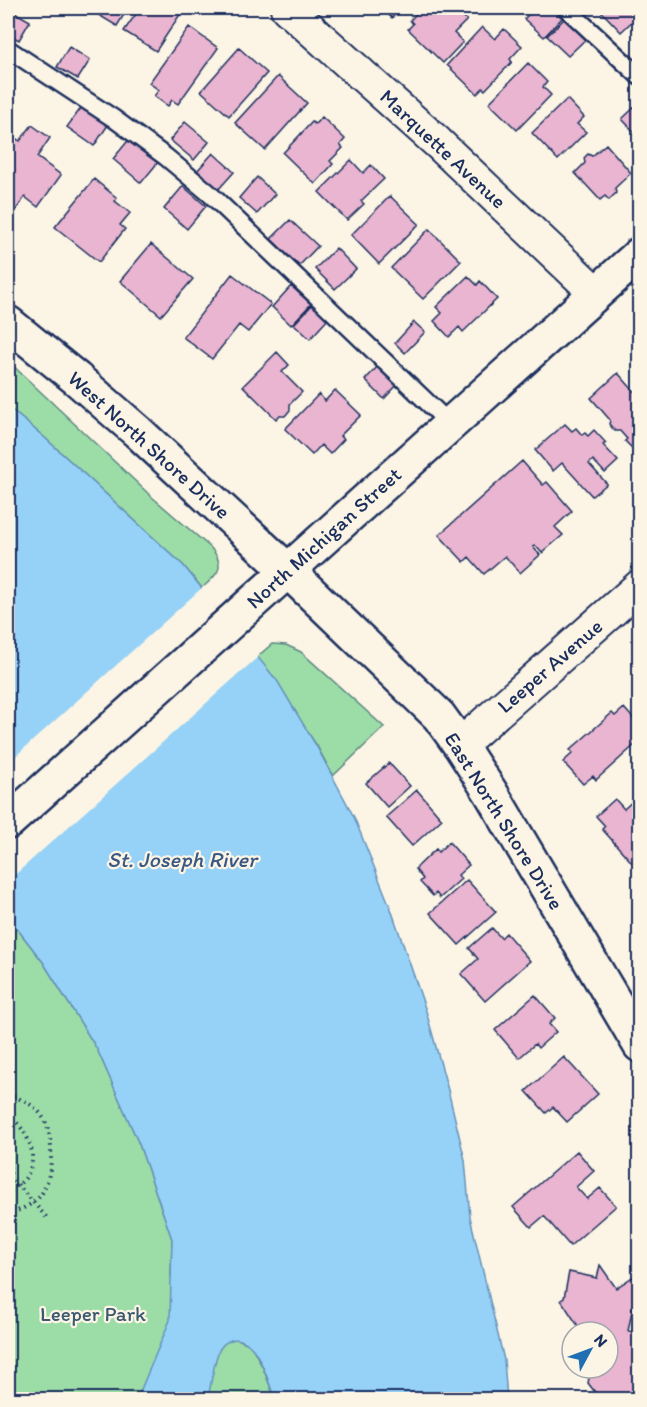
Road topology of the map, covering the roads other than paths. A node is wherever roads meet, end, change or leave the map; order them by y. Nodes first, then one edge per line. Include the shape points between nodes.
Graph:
1 (287, 8) edge
2 (566, 8) edge
3 (8, 49) edge
4 (639, 77) edge
5 (639, 254) edge
6 (596, 293) junction
7 (8, 323) edge
8 (451, 425) junction
9 (287, 570) junction
10 (639, 586) edge
11 (460, 745) junction
12 (8, 822) edge
13 (639, 1045) edge

1 - 6 street, Marquette Avenue via 437,142
2 - 4 lane
3 - 8 lane via 166,156
5 - 6 street, North Michigan Street
6 - 8 street, North Michigan Street
7 - 9 street, West North Shore Drive via 138,432
8 - 9 street, North Michigan Street
9 - 11 street, East North Shore Drive via 439,716
9 - 12 street, North Michigan Street
10 - 11 street, Leeper Avenue
11 - 13 street, East North Shore Drive

